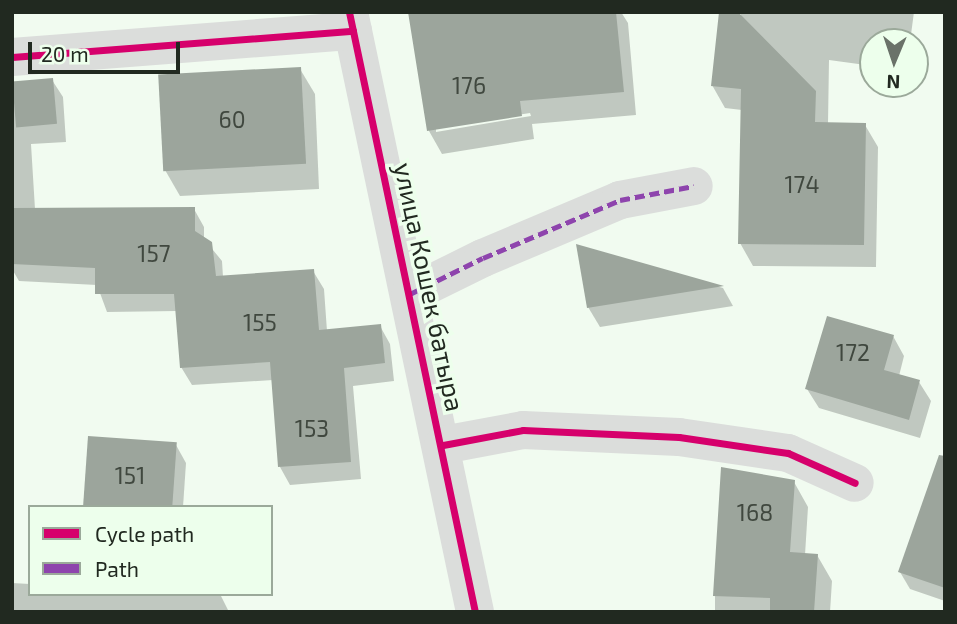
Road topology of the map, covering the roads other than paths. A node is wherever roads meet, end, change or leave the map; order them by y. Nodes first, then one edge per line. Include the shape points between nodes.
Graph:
1 (351, 22) edge
2 (12, 57) edge
3 (694, 186) dead end
4 (410, 294) junction
5 (443, 445) junction
6 (855, 483) dead end
7 (475, 612) edge

1 - 2 street
1 - 4 street, улица Кошек батыра
3 - 4 street via 620,200
4 - 5 street, улица Кошек батыра
5 - 6 street via 523,430 678,437 788,453
5 - 7 street, улица Кошек батыра

